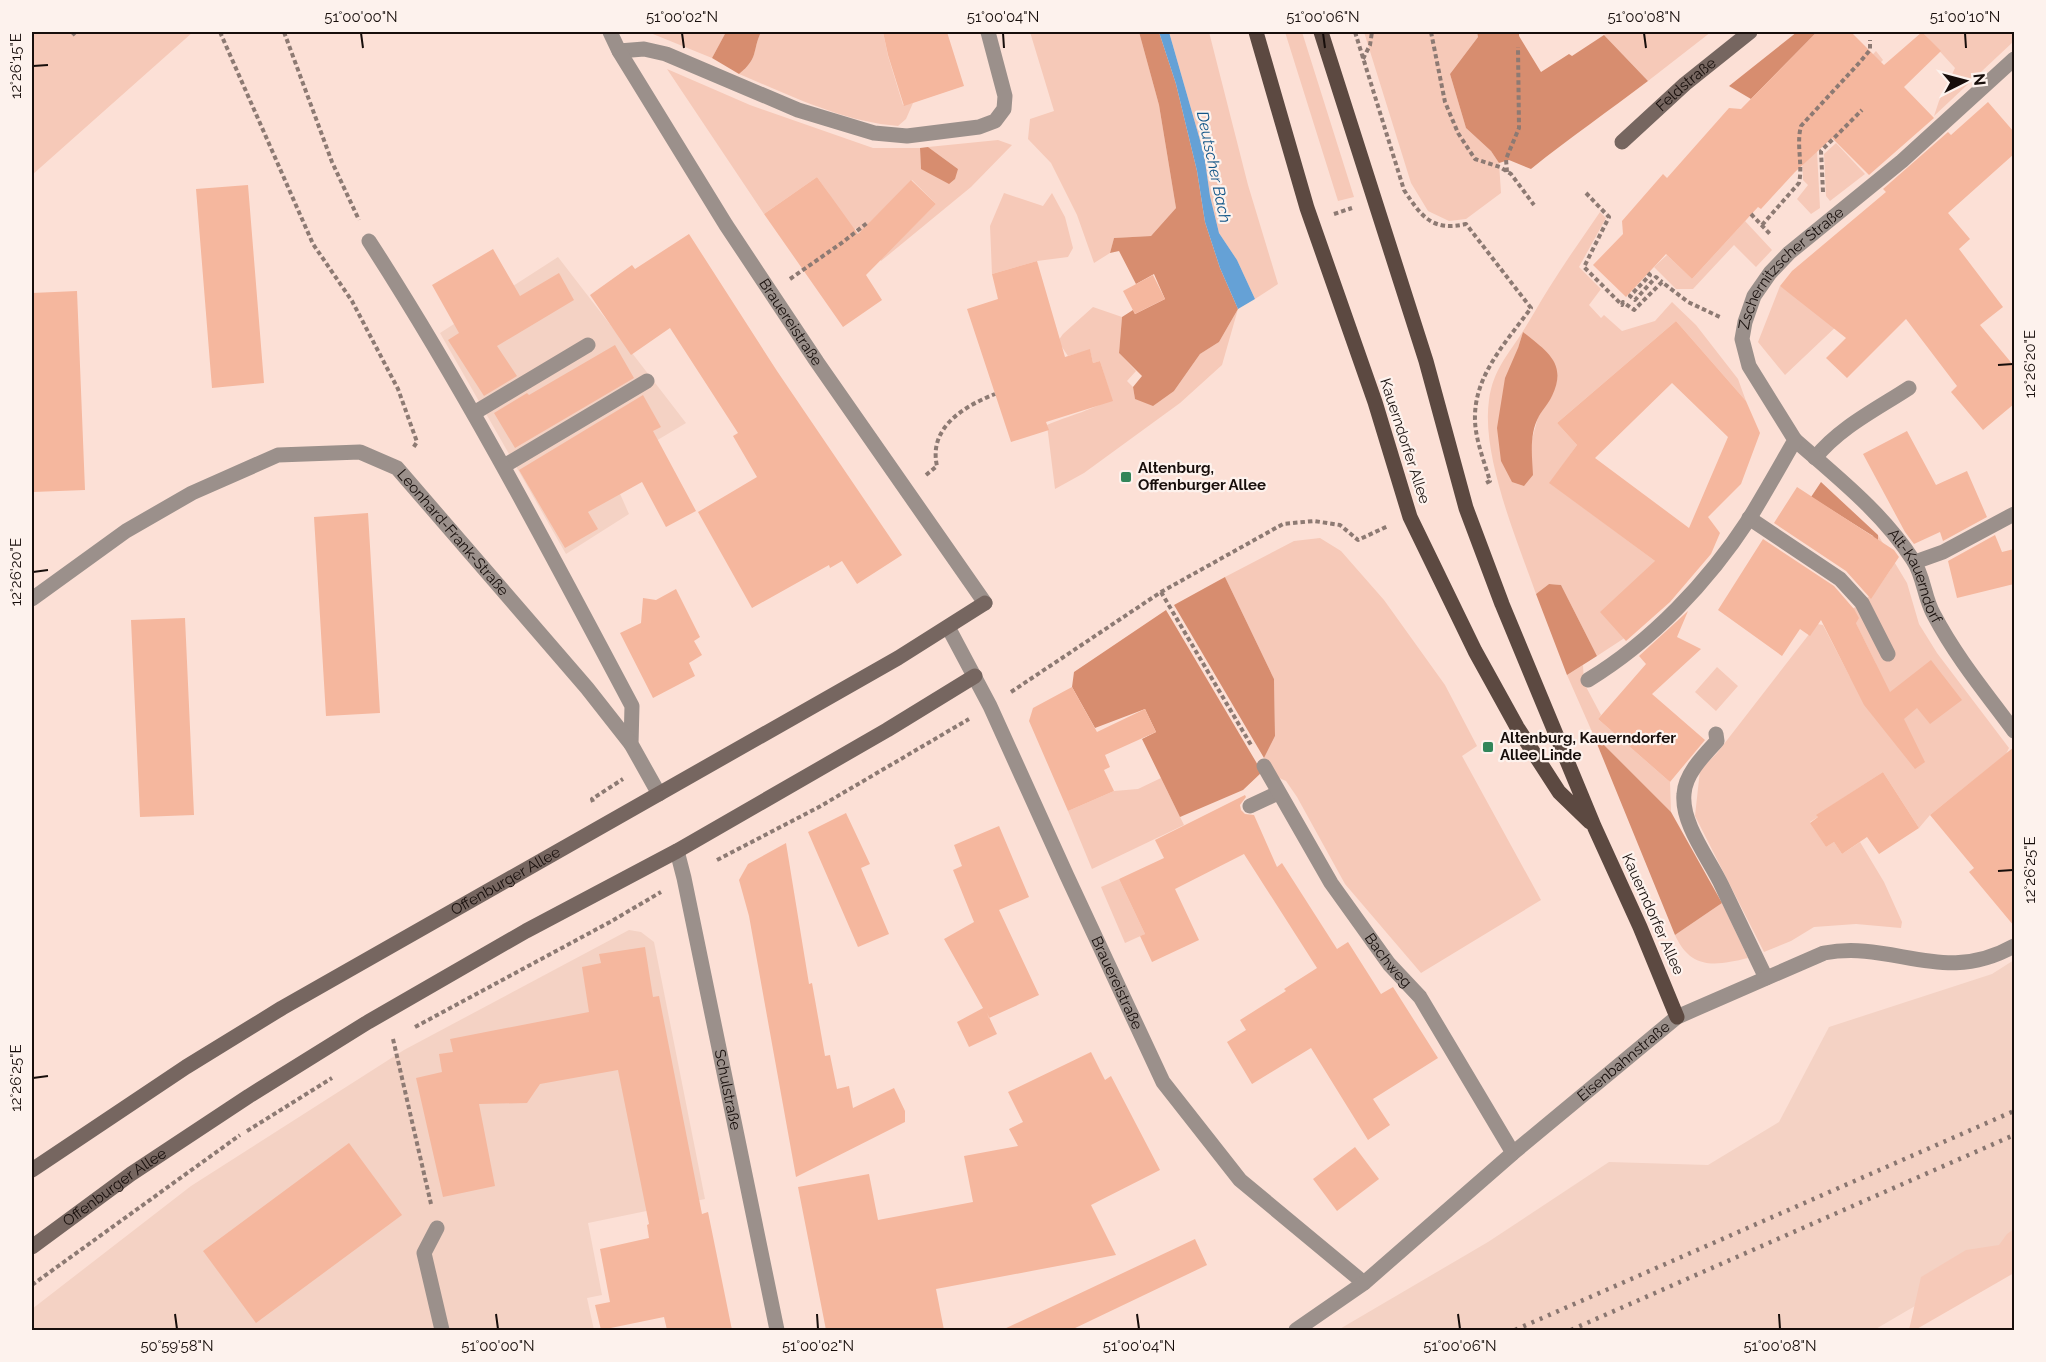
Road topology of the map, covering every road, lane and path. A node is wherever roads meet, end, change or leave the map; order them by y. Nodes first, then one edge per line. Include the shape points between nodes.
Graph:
1 (72, 32) edge
2 (219, 32) edge
3 (284, 32) edge
4 (610, 32) edge
5 (988, 32) edge
6 (1256, 32) edge
7 (1321, 32) edge
8 (1355, 32) edge
9 (1372, 32) edge
10 (1431, 32) edge
11 (1750, 32) edge
12 (76, 36) dead end
13 (1870, 40) dead end
14 (1518, 46) dead end
15 (619, 51) junction
16 (1363, 59) junction
17 (2014, 59) edge
18 (1862, 110) dead end
19 (1622, 142) dead end
20 (1507, 172) junction
21 (1586, 193) dead end
22 (1534, 205) dead end
23 (1751, 214) dead end
24 (1832, 218) junction
25 (867, 223) dead end
26 (369, 241) joint
27 (1648, 273) dead end
28 (1662, 282) junction
29 (771, 292) junction
30 (1745, 322) junction
31 (588, 345) dead end
32 (647, 381) dead end
33 (1909, 388) dead end
34 (995, 394) dead end
35 (474, 413) junction
36 (1795, 440) junction
37 (1815, 458) junction
38 (504, 466) junction
39 (398, 468) junction
40 (907, 491) junction
41 (1461, 494) junction
42 (2014, 514) edge
43 (1749, 518) junction
44 (1915, 562) junction
45 (1161, 592) dead end
46 (32, 599) edge
47 (985, 603) joint
48 (948, 627) junction
49 (1888, 654) dead end
50 (975, 676) junction
51 (1588, 680) dead end
52 (2014, 731) edge
53 (1716, 734) dead end
54 (631, 744) junction
55 (1264, 766) joint
56 (1278, 793) junction
57 (659, 794) junction
58 (1250, 806) dead end
59 (1594, 826) junction
60 (676, 851) junction
61 (2014, 946) edge
62 (1766, 978) junction
63 (1677, 1017) junction
64 (393, 1039) dead end
65 (1513, 1153) junction
66 (32, 1170) edge
67 (437, 1228) joint
68 (32, 1246) edge
69 (1364, 1283) junction
70 (442, 1330) edge
71 (777, 1330) edge
72 (1296, 1330) edge

1 - 12 path
2 - 39 path via 313,244 352,301 398,389 417,442
3 - 26 path via 332,162
4 - 15 street, Brauereistraße
5 - 15 street via 1005,96 1004,109 995,121 979,127 907,136 874,133 798,110 666,54 644,49
6 - 59 main road, Kauerndorfer Allee via 1307,208 1375,402 1410,517 1517,727 1559,792
7 - 41 main road, Kauerndorfer Allee via 1426,361
8 - 16 path
9 - 16 path
10 - 20 path via 1445,102 1458,133 1475,159
11 - 19 street, Feldstraße via 1684,84
13 - 23 path via 1870,50 1801,126 1799,183 1764,227
14 - 20 path via 1519,128 1506,159
15 - 29 street, Brauereistraße
16 - 41 path via 1401,183 1419,213 1438,225 1466,224 1531,308 1487,369 1477,392 1477,440 1490,481
17 - 24 street, Zschernitzscher Straße via 1902,161
18 - 24 path via 1821,151 1823,197
20 - 22 path
21 - 28 path via 1609,217 1584,267 1622,305 1634,310
24 - 30 street, Zschernitzscher Straße via 1770,273 1754,296
25 - 29 path
26 - 35 street
27 - 28 path via 1630,296 1635,300 1656,277
28 - 30 path via 1707,312 1729,321
29 - 40 street, Brauereistraße
30 - 36 street, Zschernitzscher Straße via 1742,339 1749,366
31 - 35 street
32 - 38 street
33 - 37 street via 1857,422
34 - 40 path via 970,404 943,429 937,442 937,466
35 - 38 street
36 - 37 street, Alt-Kauerndorf
36 - 43 street
37 - 44 street, Alt-Kauerndorf via 1864,500
38 - 54 street via 632,706
39 - 46 street, Leonhard-Frank-Straße via 360,452 278,455 192,493 126,531
39 - 54 street, Leonhard-Frank-Straße
40 - 47 street, Brauereistraße
41 - 59 main road, Kauerndorfer Allee
42 - 44 street via 1943,552
43 - 49 street via 1840,579 1862,603
43 - 51 street via 1688,597 1626,655
44 - 52 street, Alt-Kauerndorf via 1932,612 1949,644
45 - 55 path
47 - 48 street, Offenburger Allee
48 - 50 street, Brauereistraße
48 - 57 street, Offenburger Allee
50 - 60 street, Offenburger Allee
50 - 69 street, Brauereistraße via 1163,1082 1240,1180
53 - 62 street via 1717,741 1686,781 1686,812
54 - 57 street, Leonhard-Frank-Straße
55 - 56 street, Bachweg
56 - 58 street
56 - 65 street, Bachweg via 1331,884 1389,964 1420,997
57 - 66 street, Offenburger Allee via 282,1008
59 - 63 main road, Kauerndorfer Allee
60 - 68 street, Offenburger Allee via 526,931 358,1028 130,1174
60 - 71 street, Schulstraße
61 - 62 street, Eisenbahnstraße via 1979,961 1956,964 1844,949 1824,953
62 - 63 street, Eisenbahnstraße
63 - 65 street, Eisenbahnstraße
64 - 67 path
65 - 69 street, Eisenbahnstraße
67 - 70 street via 424,1253
69 - 72 street, Eisenbahnstraße

